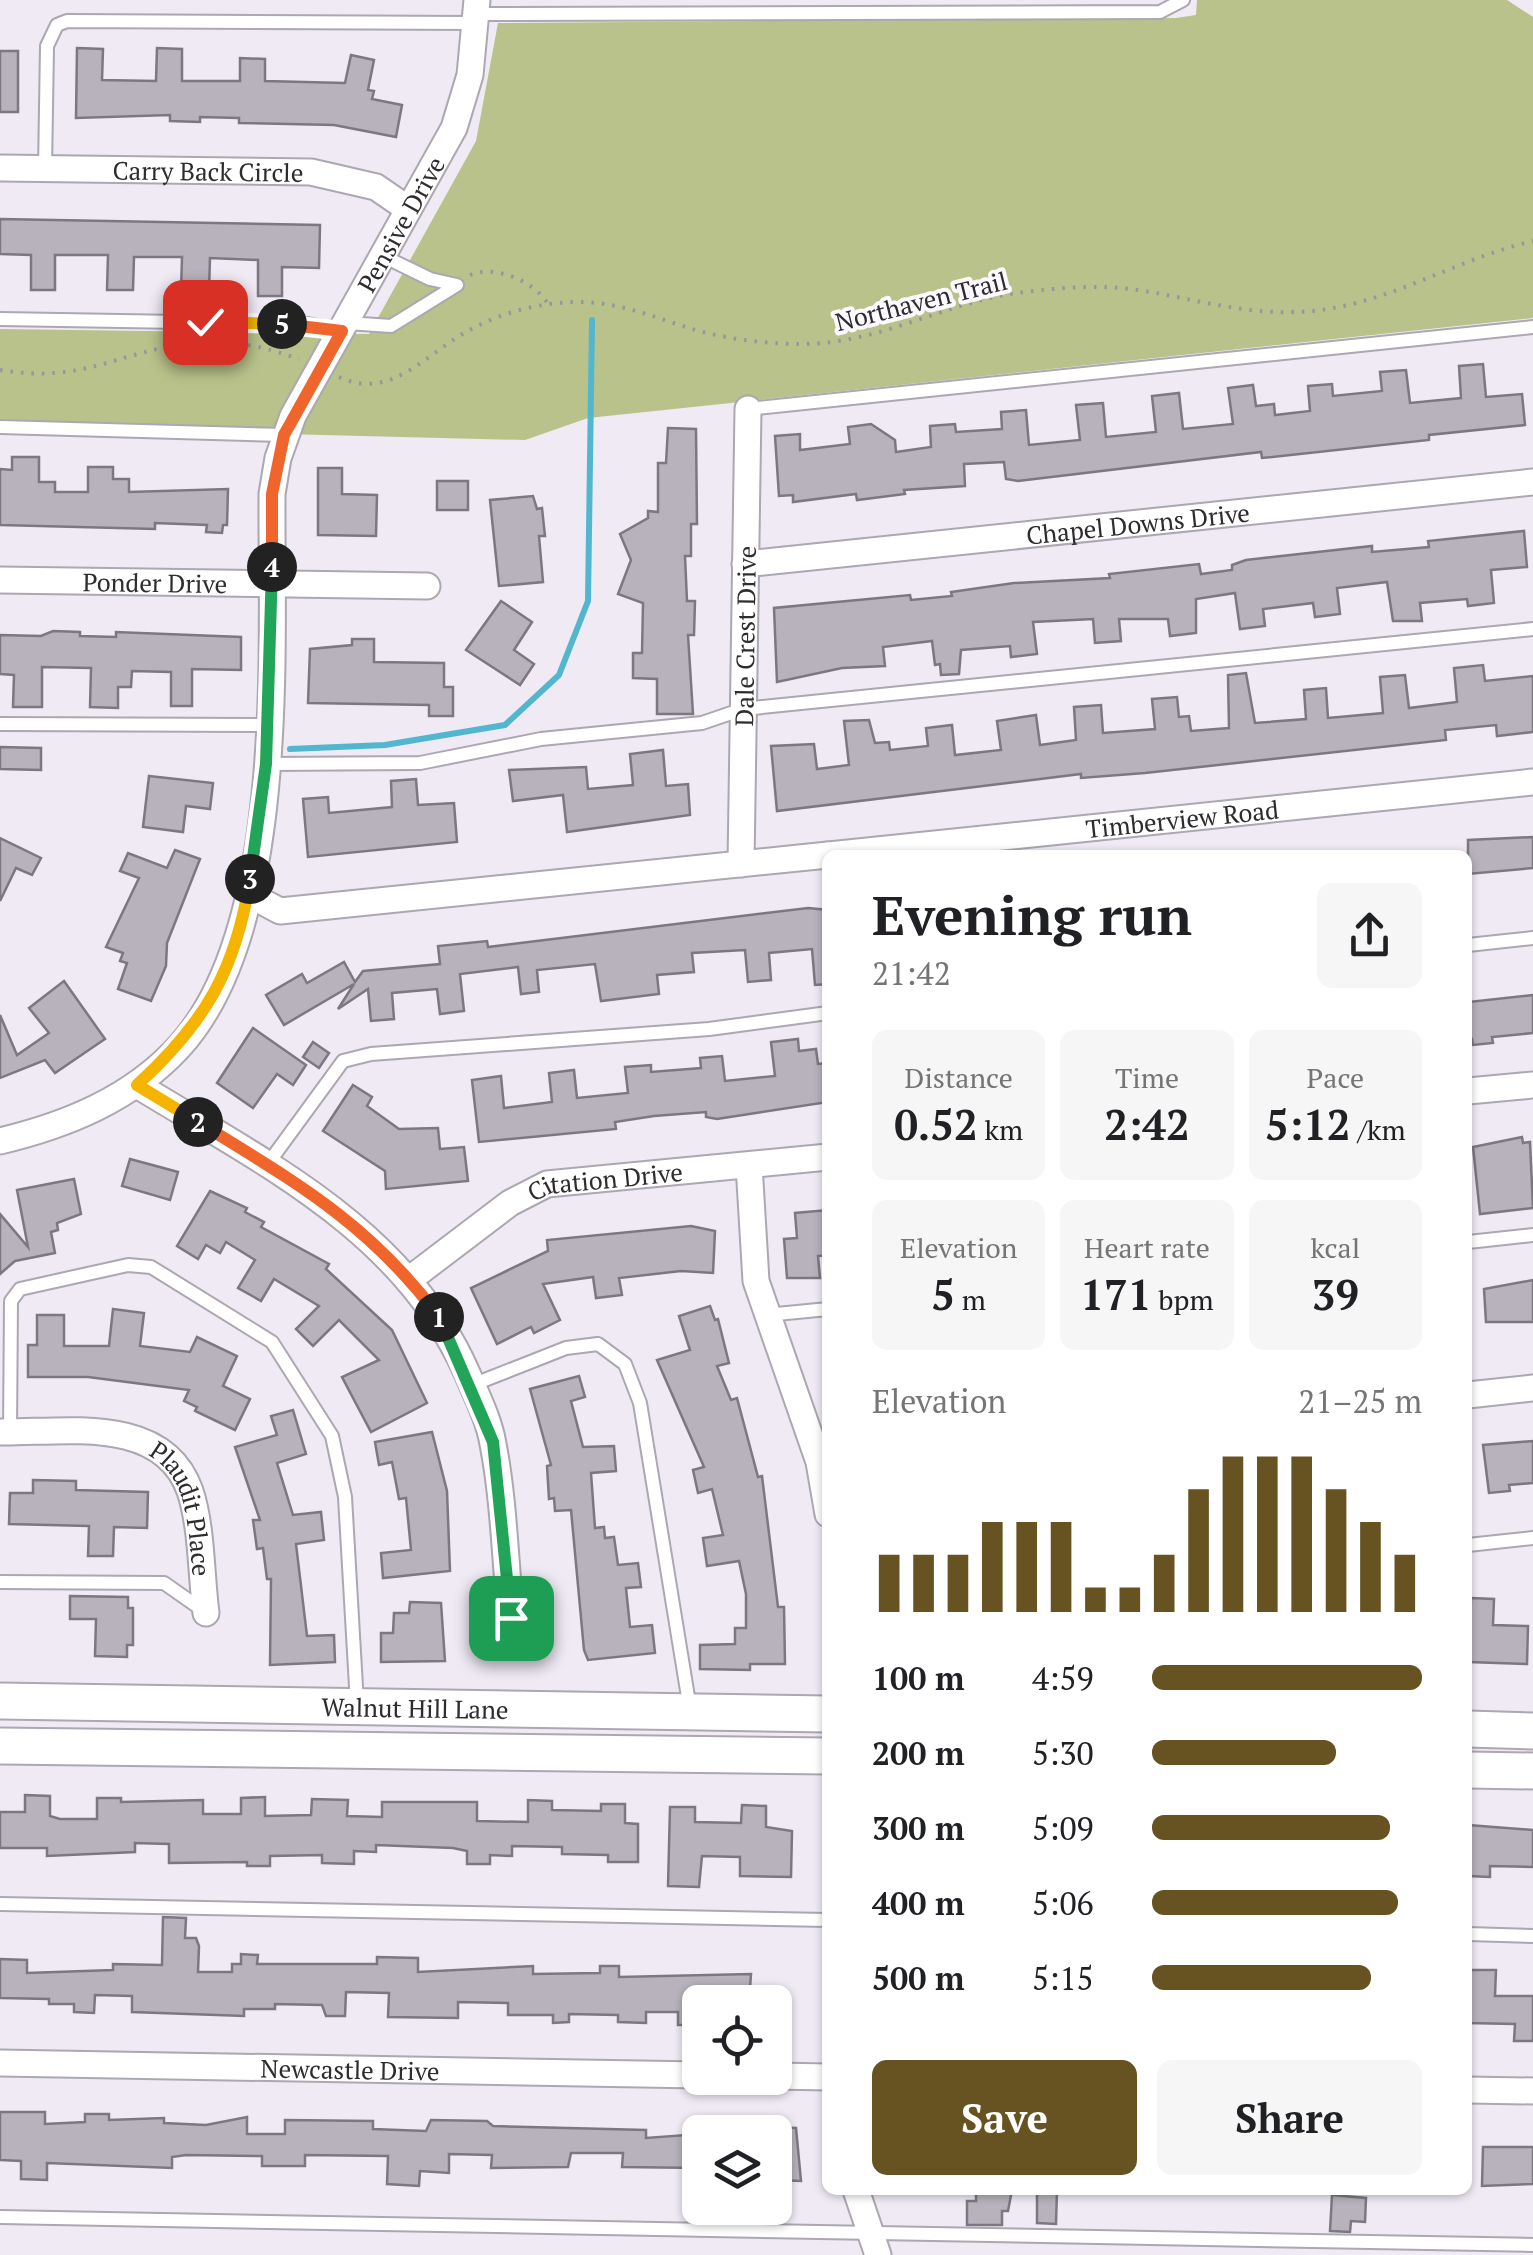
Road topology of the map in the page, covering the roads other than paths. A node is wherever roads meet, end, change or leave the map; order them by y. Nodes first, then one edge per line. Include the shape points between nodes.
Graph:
1 (1183, 0) edge
2 (476, 12) edge
3 (0, 168) edge
4 (45, 170) junction
5 (408, 209) junction
6 (383, 256) junction
7 (0, 319) edge
8 (345, 327) junction
9 (1533, 327) edge
10 (748, 409) joint
11 (0, 427) edge
12 (284, 435) junction
13 (1533, 482) edge
14 (745, 564) junction
15 (0, 580) edge
16 (272, 583) junction
17 (428, 586) dead end
18 (1533, 629) edge
19 (743, 710) junction
20 (0, 724) edge
21 (269, 725) junction
22 (266, 764) junction
23 (1533, 782) edge
24 (876, 850) edge
25 (822, 856) edge
26 (741, 864) junction
27 (248, 894) junction
28 (1533, 938) edge
29 (1472, 945) edge
30 (822, 1013) edge
31 (137, 1085) junction
32 (1533, 1085) edge
33 (1472, 1092) edge
34 (0, 1141) edge
35 (822, 1159) edge
36 (267, 1165) junction
37 (750, 1166) junction
38 (1533, 1235) edge
39 (1472, 1242) edge
40 (410, 1279) junction
41 (822, 1309) edge
42 (766, 1315) junction
43 (472, 1385) junction
44 (1533, 1388) edge
45 (1472, 1395) edge
46 (5, 1432) edge
47 (822, 1458) edge
48 (1533, 1538) edge
49 (1472, 1545) edge
50 (0, 1582) edge
51 (206, 1613) joint
52 (511, 1618) dead end
53 (0, 1701) edge
54 (357, 1706) junction
55 (690, 1712) junction
56 (822, 1714) edge
57 (1472, 1729) edge
58 (1533, 1731) edge
59 (0, 1746) edge
60 (822, 1756) edge
61 (1472, 1770) edge
62 (1533, 1771) edge
63 (0, 1904) edge
64 (822, 1920) edge
65 (1472, 1934) edge
66 (1533, 1936) edge
67 (0, 2063) edge
68 (682, 2075) edge
69 (792, 2076) edge
70 (822, 2077) edge
71 (1472, 2090) edge
72 (1533, 2091) edge
73 (858, 2195) edge
74 (0, 2218) edge
75 (874, 2245) edge
76 (1533, 2245) edge

1 - 2 lane via 1160,12
2 - 4 lane via 67,21 57,25 47,46
2 - 5 street, Pensive Drive via 470,75 454,128
3 - 4 street, Carry Back Circle
4 - 5 street, Carry Back Circle via 311,172 376,188
5 - 6 street, Pensive Drive
6 - 8 street, Pensive Drive
6 - 8 lane via 456,285 391,326
7 - 8 lane
8 - 12 street, Pensive Drive
9 - 10 lane
10 - 14 street, Dale Crest Drive
11 - 12 lane
12 - 16 street, Pensive Drive via 272,494
13 - 14 street, Chapel Downs Drive
14 - 19 street, Dale Crest Drive
15 - 16 street, Ponder Drive
16 - 17 street, Ponder Drive
16 - 21 street, Pensive Drive
18 - 19 lane
19 - 22 lane via 702,723 541,739 420,763
19 - 26 street, Dale Crest Drive
20 - 21 lane
21 - 22 street, Pensive Drive
22 - 27 street, Pensive Drive
23 - 24 street, Timberview Road
25 - 26 street, Timberview Road
26 - 27 street, Timberview Road via 280,911
27 - 31 street, Pensive Drive via 240,936 215,996 180,1046
28 - 29 lane
30 - 36 lane via 343,1061
31 - 34 street, Pensive Drive via 53,1128
31 - 36 street
32 - 33 street
35 - 37 street, Citation Drive
36 - 40 street via 362,1229
37 - 40 street, Citation Drive via 547,1184 510,1203
37 - 42 street via 756,1281
38 - 39 lane
40 - 43 street via 447,1328
41 - 42 lane
42 - 47 street
43 - 52 street via 493,1442
43 - 55 lane via 582,1346 598,1344 626,1364 640,1402
44 - 45 street
46 - 51 street, Plaudit Place via 122,1434 156,1445 190,1492
46 - 54 lane via 11,1301 20,1289 151,1266 272,1342 332,1436 345,1498
48 - 49 lane
50 - 51 lane via 164,1583
53 - 54 main road, Walnut Hill Lane
54 - 55 main road, Walnut Hill Lane
55 - 56 main road, Walnut Hill Lane
57 - 58 main road
59 - 60 main road, Walnut Hill Lane
61 - 62 main road
63 - 64 lane
65 - 66 lane
67 - 68 street, Newcastle Drive
69 - 70 street
71 - 72 street
73 - 75 street
74 - 75 lane
75 - 76 lane

